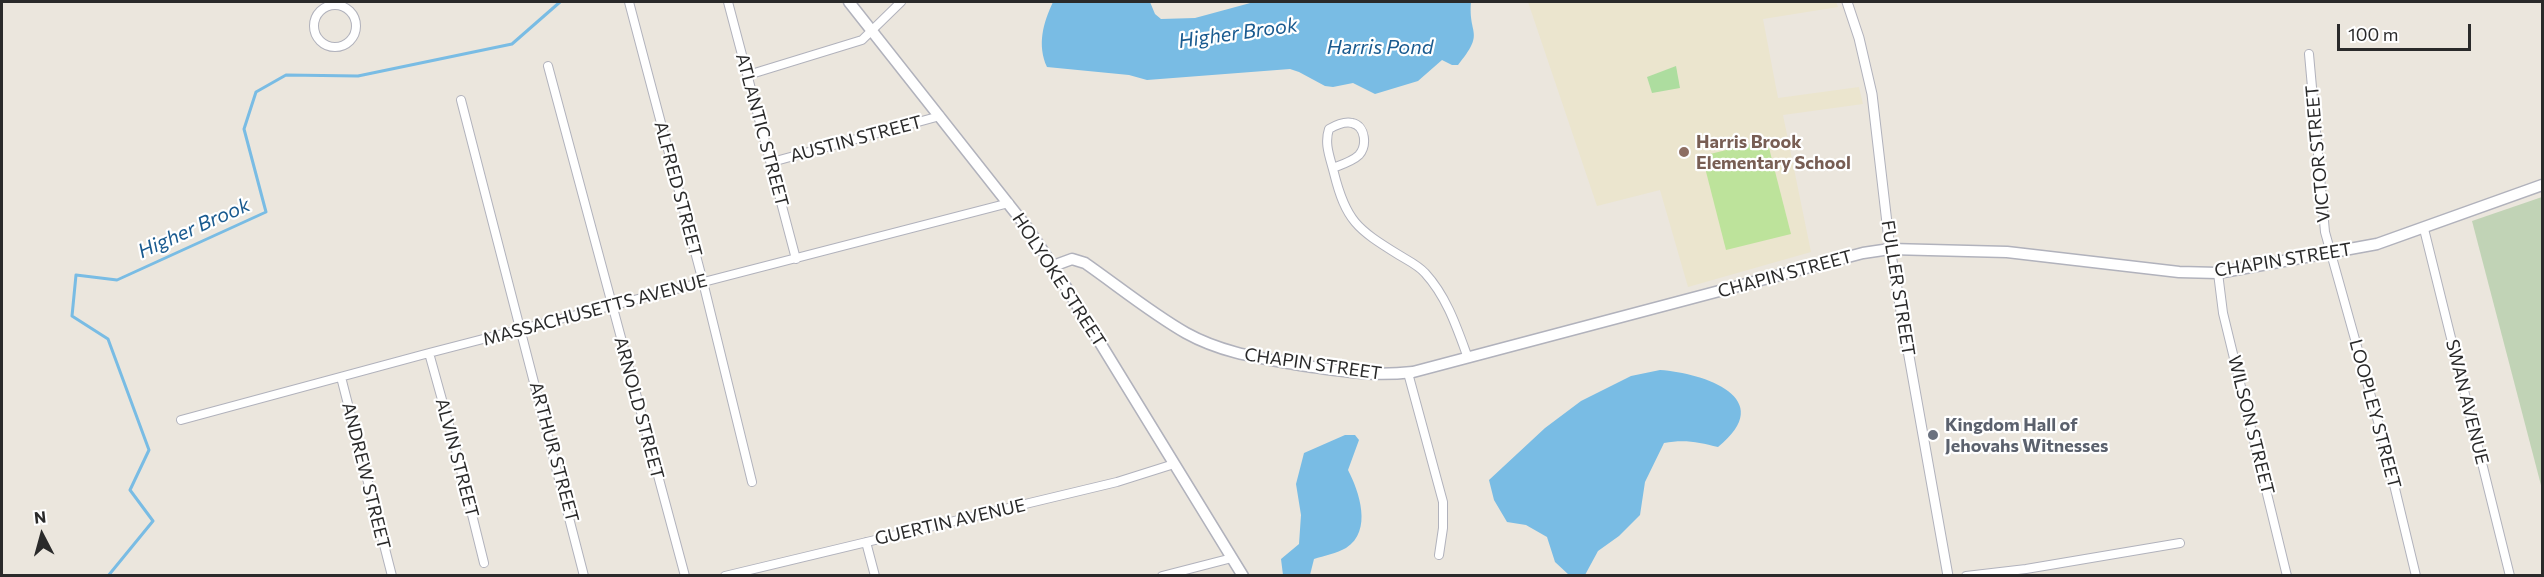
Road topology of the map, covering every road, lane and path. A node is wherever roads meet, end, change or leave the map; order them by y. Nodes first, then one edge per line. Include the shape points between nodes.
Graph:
1 (331, 2) edge
2 (628, 2) edge
3 (728, 2) edge
4 (849, 2) edge
5 (901, 2) edge
6 (1847, 2) edge
7 (872, 30) junction
8 (2309, 54) dead end
9 (548, 66) dead end
10 (748, 75) junction
11 (461, 100) dead end
12 (940, 116) junction
13 (772, 162) junction
14 (1333, 168) junction
15 (2542, 185) edge
16 (1009, 203) junction
17 (2424, 229) junction
18 (1890, 249) junction
19 (2330, 254) junction
20 (796, 259) junction
21 (1053, 266) junction
22 (2218, 273) junction
23 (703, 282) junction
24 (611, 306) junction
25 (522, 330) junction
26 (429, 353) junction
27 (1468, 358) junction
28 (1408, 373) junction
29 (341, 377) junction
30 (181, 420) dead end
31 (1173, 464) junction
32 (752, 482) dead end
33 (866, 542) junction
34 (2180, 543) dead end
35 (1439, 555) dead end
36 (1232, 558) junction
37 (484, 563) dead end
38 (392, 576) edge
39 (584, 576) edge
40 (685, 576) edge
41 (725, 576) edge
42 (875, 576) edge
43 (1162, 576) edge
44 (1243, 576) edge
45 (1948, 576) edge
46 (1966, 576) edge
47 (2287, 576) edge
48 (2416, 576) edge
49 (2510, 576) edge

1 - 1 street via 317,14 317,39 327,46 346,45 354,36 354,19 346,7
2 - 23 street, ALFRED STREET
3 - 10 street, ATLANTIC STREET
4 - 7 main road, HOLYOKE STREET
5 - 7 street
6 - 18 street, FULLER STREET via 1872,92
7 - 10 street via 862,40
7 - 12 main road, HOLYOKE STREET
8 - 19 street, VICTOR STREET
9 - 24 street, ARNOLD STREET
10 - 13 street, ATLANTIC STREET
11 - 25 street, ARTHUR STREET
12 - 13 street, AUSTIN STREET
12 - 16 main road, HOLYOKE STREET
13 - 20 street, ATLANTIC STREET
14 - 14 street via 1325,140 1329,129 1341,123 1360,127 1364,148 1357,157
14 - 27 street via 1341,200 1354,224 1423,270 1437,287
15 - 17 main road, CHAPIN STREET
16 - 20 street, MASSACHUSETTS AVENUE
16 - 21 main road, HOLYOKE STREET
17 - 19 main road, CHAPIN STREET
17 - 49 street, SWAN AVENUE
18 - 22 main road, CHAPIN STREET via 2007,252
18 - 27 main road, CHAPIN STREET
18 - 45 street, FULLER STREET
19 - 22 main road, CHAPIN STREET
19 - 48 street, LOOPLEY STREET via 2382,435
20 - 23 street, MASSACHUSETTS AVENUE
21 - 28 main road, CHAPIN STREET via 1072,259 1085,263 1186,333 1241,356 1369,375
21 - 31 main road, HOLYOKE STREET
22 - 47 street, WILSON STREET via 2223,313
23 - 24 street, MASSACHUSETTS AVENUE
23 - 32 street, ALFRED STREET
24 - 25 street, MASSACHUSETTS AVENUE
24 - 40 street, ARNOLD STREET
25 - 26 street, MASSACHUSETTS AVENUE
25 - 39 street, ARTHUR STREET
26 - 29 street, MASSACHUSETTS AVENUE
26 - 37 street, ALVIN STREET
27 - 28 main road, CHAPIN STREET
28 - 35 street via 1443,502
29 - 30 street, MASSACHUSETTS AVENUE
29 - 38 street, ANDREW STREET
31 - 33 street, GUERTIN AVENUE via 1117,482
31 - 36 main road, HOLYOKE STREET
33 - 41 street, GUERTIN AVENUE
33 - 42 street
34 - 46 street
36 - 43 street
36 - 44 main road, HOLYOKE STREET

